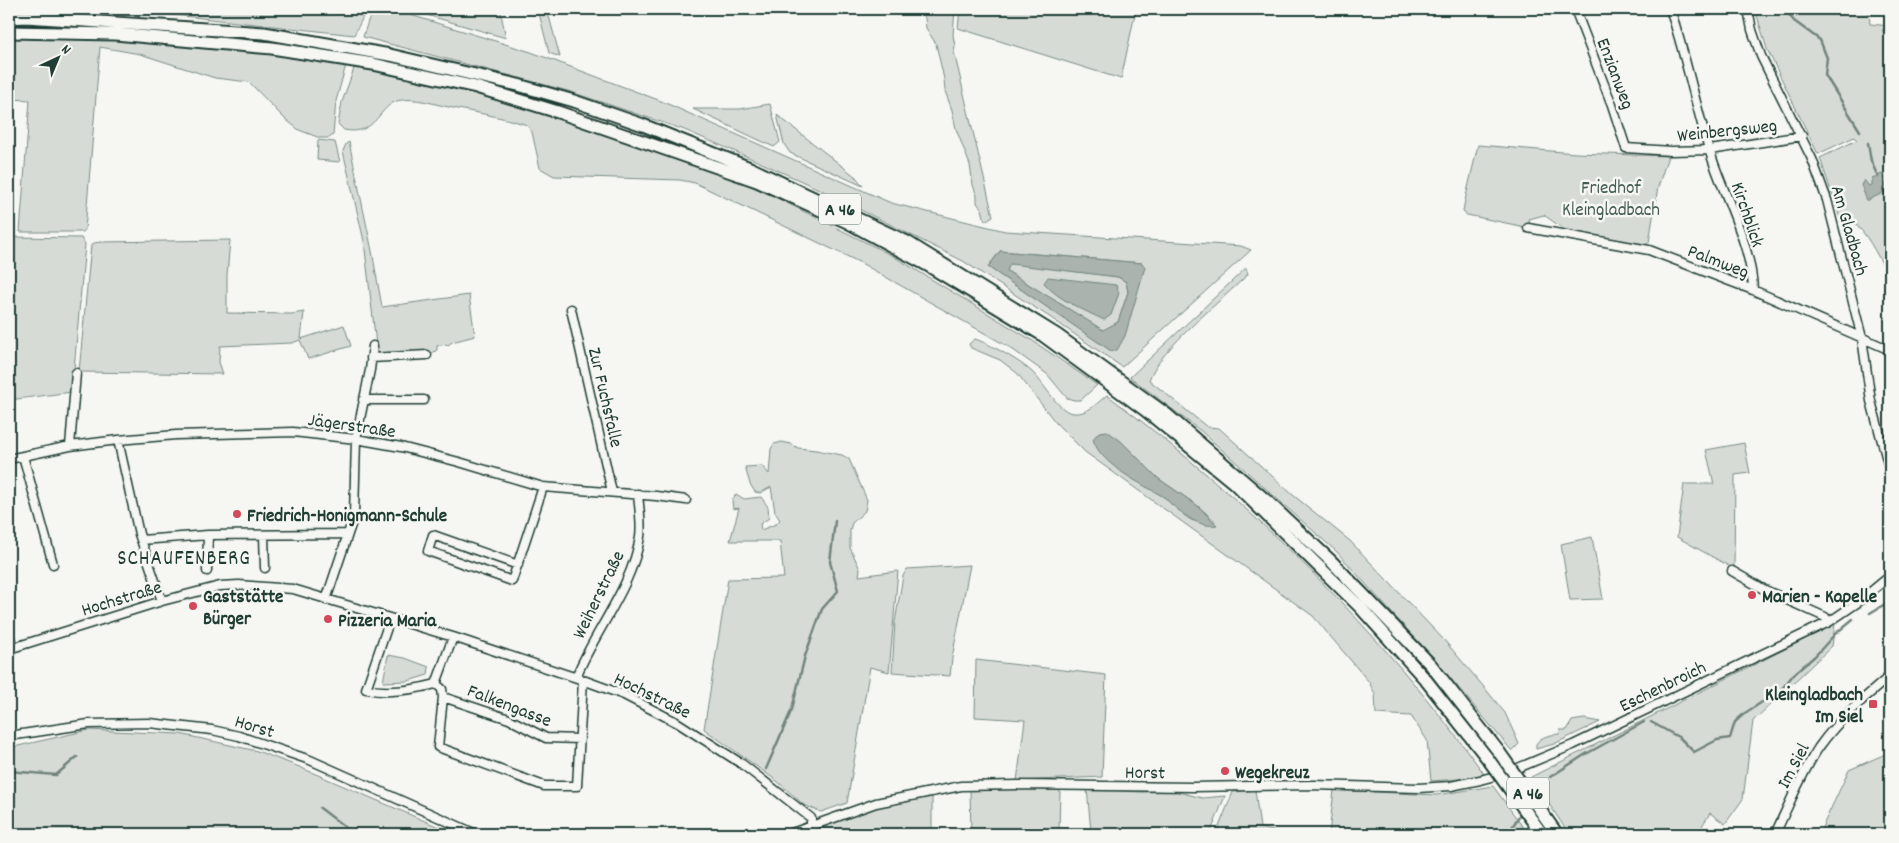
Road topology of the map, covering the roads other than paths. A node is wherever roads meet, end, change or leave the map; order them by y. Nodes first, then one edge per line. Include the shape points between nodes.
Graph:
1 (1575, 9) edge
2 (1670, 9) edge
3 (1748, 9) edge
4 (9, 18) edge
5 (9, 32) edge
6 (1802, 136) junction
7 (1626, 148) joint
8 (1710, 150) junction
9 (1528, 228) dead end
10 (1753, 290) junction
11 (570, 309) dead end
12 (1862, 338) junction
13 (373, 346) dead end
14 (1890, 350) edge
15 (427, 355) dead end
16 (371, 358) junction
17 (76, 373) dead end
18 (363, 400) junction
19 (424, 400) dead end
20 (356, 439) junction
21 (118, 440) junction
22 (70, 446) junction
23 (23, 456) junction
24 (9, 459) edge
25 (1890, 471) edge
26 (543, 487) junction
27 (612, 492) junction
28 (638, 494) junction
29 (686, 500) dead end
30 (347, 534) junction
31 (208, 535) junction
32 (264, 535) junction
33 (141, 540) junction
34 (53, 564) dead end
35 (518, 565) junction
36 (265, 568) dead end
37 (207, 571) dead end
38 (1732, 571) dead end
39 (1890, 576) edge
40 (326, 600) junction
41 (162, 601) junction
42 (390, 619) junction
43 (1829, 622) junction
44 (453, 637) junction
45 (9, 638) edge
46 (12, 648) edge
47 (1890, 676) edge
48 (580, 678) junction
49 (436, 684) junction
50 (443, 697) junction
51 (9, 736) edge
52 (580, 739) junction
53 (1506, 773) joint
54 (811, 825) junction
55 (476, 834) edge
56 (789, 834) edge
57 (1542, 834) edge
58 (1557, 834) edge
59 (1775, 834) edge

1 - 7 street, Enzianweg
2 - 8 street, Kirchblick via 1684,49
3 - 6 street, Am Gladbach via 1761,56
4 - 58 highway, A 46, bridge via 264,32 390,55 518,85 635,122 742,164 898,237 1057,335 1166,414 1269,503 1331,561 1431,665 1499,752
5 - 57 highway, A 46, bridge via 115,34 272,48 373,64 476,88 558,112 758,181 847,222 929,266 1040,334 1145,410 1234,483 1360,607 1425,679
6 - 8 street, Weinbergsweg
6 - 12 street, Am Gladbach via 1827,200
7 - 8 street, Weinbergsweg via 1671,152
8 - 10 street, Kirchblick via 1745,248
9 - 10 street, Palmweg via 1650,250
10 - 12 street, Palmweg
11 - 27 street, Zur Fuchsfalle
12 - 14 street, Palmweg
12 - 25 street, Am Gladbach via 1871,401
13 - 16 street
15 - 16 street
16 - 18 street
17 - 22 street
18 - 19 street
18 - 20 street
20 - 21 street, Jägerstraße via 293,432
20 - 26 street, Jägerstraße via 453,460
20 - 30 street via 354,516
21 - 22 street, Jägerstraße
21 - 33 street
22 - 23 street, Jägerstraße
23 - 24 street, Jägerstraße
23 - 34 street
26 - 27 street, Jägerstraße
26 - 35 street
27 - 28 street, Jägerstraße
28 - 29 street, Jägerstraße
28 - 48 street, Weiherstraße via 641,524 634,564 584,657
30 - 32 street
30 - 40 street
31 - 32 street
31 - 33 street
31 - 37 street
32 - 36 street
33 - 41 street
35 - 35 street via 512,581 428,551 434,535
38 - 43 street via 1765,590 1820,614
39 - 43 street, Eschenbroich
40 - 41 street, Hochstraße via 293,589 239,585 220,586
40 - 42 street, Hochstraße
41 - 46 street, Hochstraße
42 - 44 street, Hochstraße
42 - 49 street via 366,689 379,692 415,690
43 - 53 street, Eschenbroich via 1573,746
44 - 48 street, Hochstraße
44 - 49 street
45 - 46 street
47 - 59 street, Im Siel via 1820,745
48 - 52 street, Weiherstraße
48 - 54 street, Hochstraße via 652,708 742,764 811,818
49 - 50 street, Falkengasse via 442,689
50 - 52 street, Falkengasse via 509,719 546,738
50 - 52 street, Weiherstraße via 438,747 544,786 576,786
51 - 55 street, Horst via 89,724 149,723 212,730 310,760
53 - 54 street, Horst via 1458,784 1418,788 1313,785 960,786 876,803
54 - 56 street, Horst

